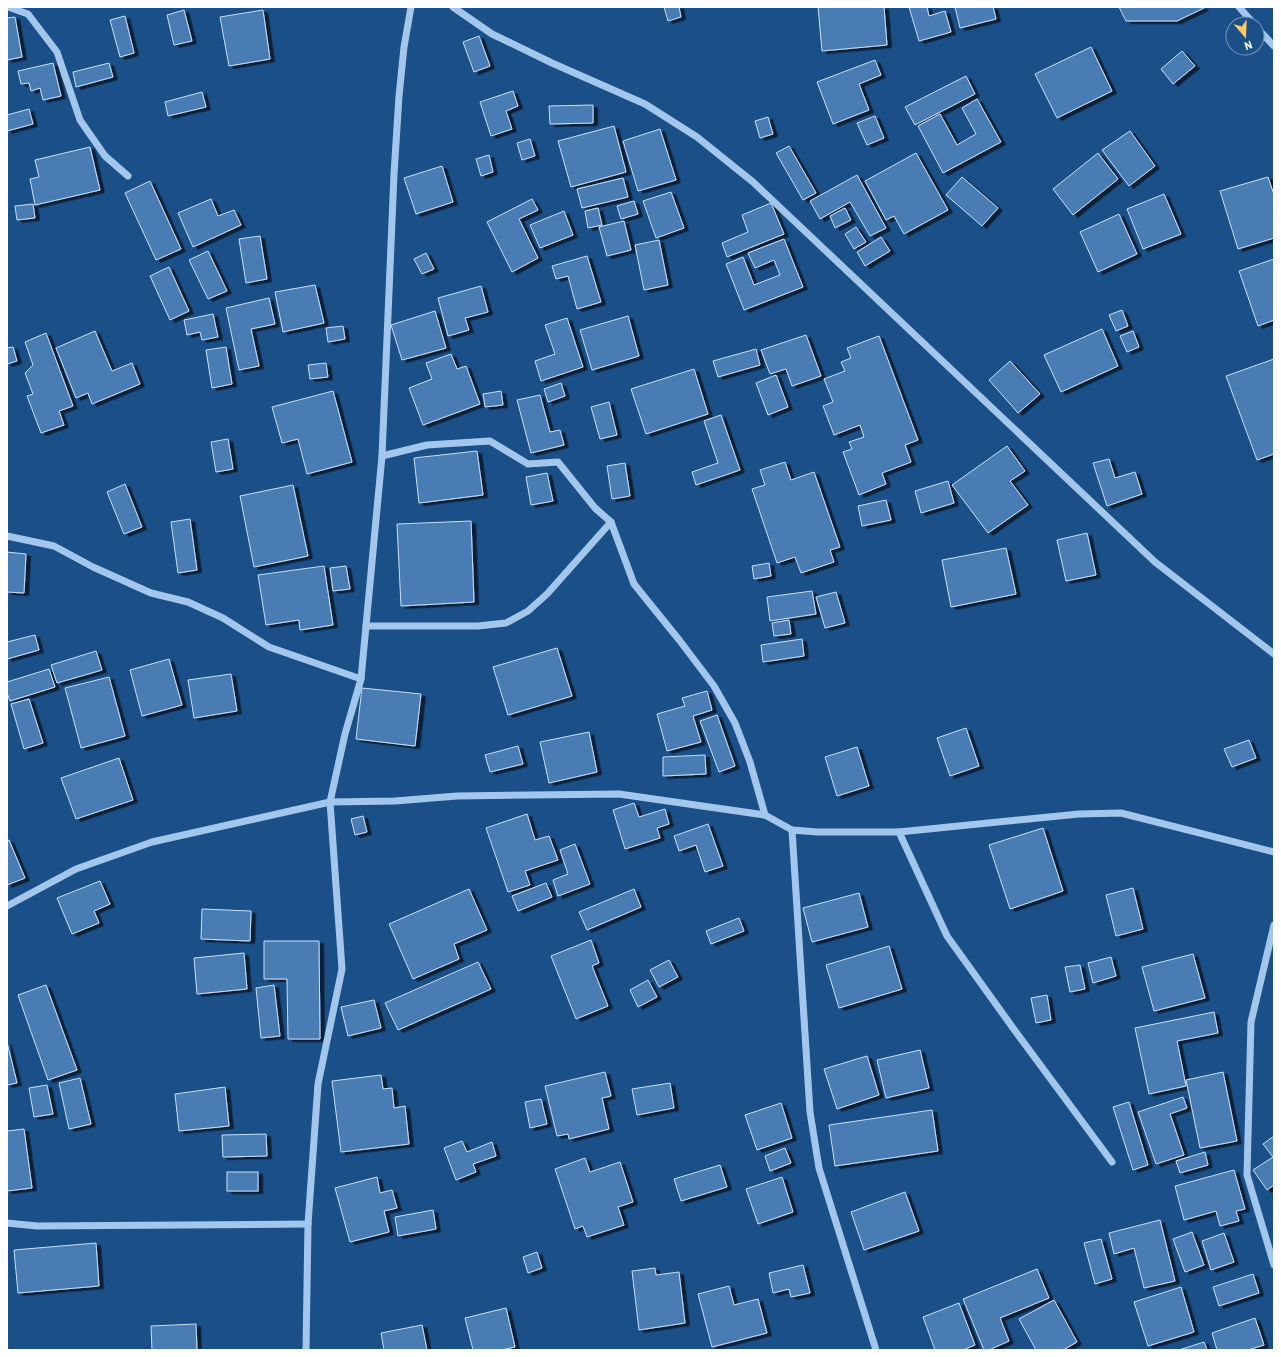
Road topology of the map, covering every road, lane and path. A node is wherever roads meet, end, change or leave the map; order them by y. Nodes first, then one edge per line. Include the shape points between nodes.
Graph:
1 (8, 7) edge
2 (411, 7) edge
3 (453, 7) edge
4 (1239, 7) edge
5 (1247, 16) edge
6 (1265, 36) edge
7 (1274, 46) edge
8 (128, 176) dead end
9 (382, 456) junction
10 (611, 522) junction
11 (7, 536) edge
12 (366, 626) junction
13 (1274, 654) edge
14 (361, 679) junction
15 (330, 802) junction
16 (765, 815) junction
17 (792, 830) junction
18 (899, 832) junction
19 (1274, 852) edge
20 (7, 906) edge
21 (1274, 925) edge
22 (1112, 1162) dead end
23 (7, 1223) edge
24 (308, 1224) junction
25 (1274, 1265) edge
26 (306, 1350) edge
27 (876, 1350) edge

1 - 8 street via 28,14 57,52 80,120 105,156
2 - 9 street via 404,47 394,166
3 - 13 street via 492,34 552,64 645,104 697,136 753,182 1155,562
4 - 5 street
6 - 7 street
9 - 10 street via 427,445 490,441 528,464 558,462 595,508
9 - 12 street
10 - 12 street via 547,594 528,611 506,623 478,626
10 - 16 street via 634,584 714,686 735,723 750,762
11 - 14 street via 54,546 150,593 188,602 223,618 269,647
12 - 14 street
14 - 15 street via 345,734
15 - 16 street via 395,801 457,796 619,794
15 - 20 street via 152,842 76,869
15 - 24 street via 342,970 318,1084
16 - 17 street
17 - 18 street
17 - 27 street via 811,1119 819,1168
18 - 19 street via 1079,814 1121,813
18 - 22 street via 947,936
21 - 25 street via 1251,1022 1247,1175
23 - 24 street via 37,1226
24 - 26 street

